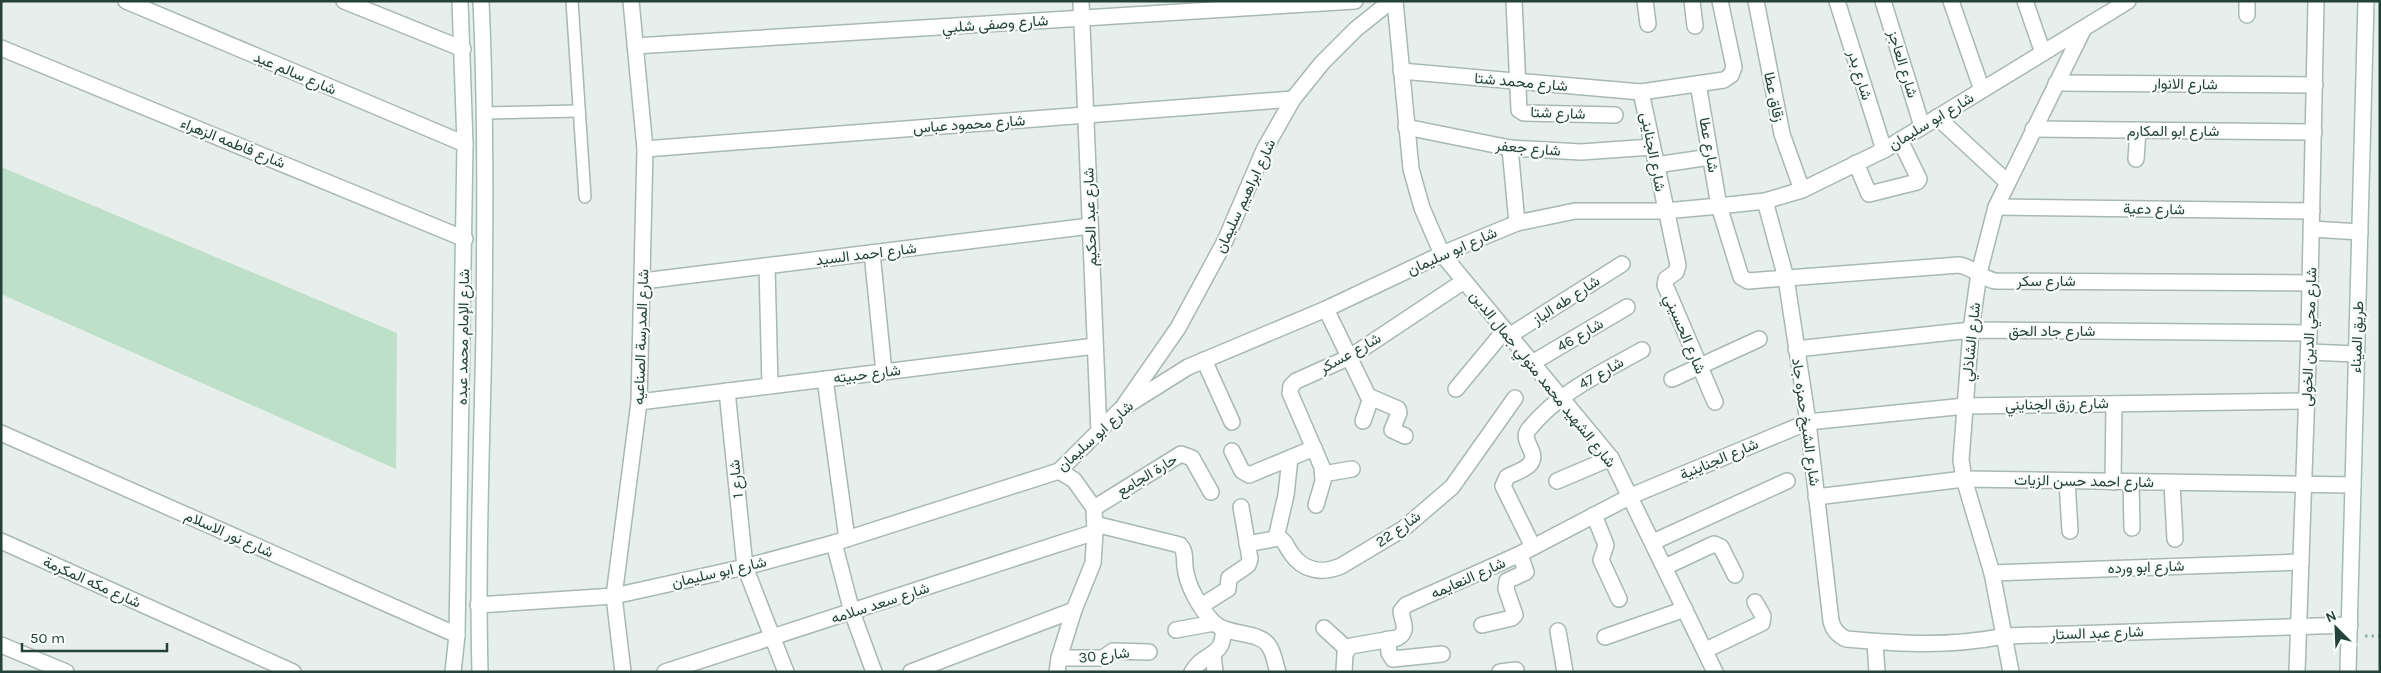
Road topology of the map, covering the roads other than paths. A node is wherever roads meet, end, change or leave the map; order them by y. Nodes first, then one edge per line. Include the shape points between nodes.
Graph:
1 (126, 1) edge
2 (344, 1) edge
3 (460, 1) edge
4 (481, 1) edge
5 (572, 1) edge
6 (631, 1) edge
7 (1080, 1) edge
8 (1355, 1) edge
9 (1393, 1) edge
10 (1514, 1) edge
11 (1645, 1) edge
12 (1692, 1) edge
13 (1720, 1) edge
14 (1756, 1) edge
15 (1837, 1) edge
16 (1883, 1) edge
17 (1951, 1) edge
18 (2025, 1) edge
19 (2128, 1) edge
20 (2316, 1) edge
21 (2366, 1) edge
22 (2107, 7) edge
23 (1081, 18) junction
24 (1648, 24) dead end
25 (1695, 26) dead end
26 (2084, 28) junction
27 (635, 46) junction
28 (1, 48) edge
29 (463, 49) junction
30 (2043, 53) junction
31 (1401, 71) junction
32 (1517, 81) junction
33 (2056, 83) junction
34 (1698, 84) junction
35 (2315, 85) junction
36 (1982, 90) junction
37 (1641, 92) junction
38 (1293, 99) junction
39 (580, 111) junction
40 (484, 114) junction
41 (1085, 115) junction
42 (1615, 115) dead end
43 (1937, 117) junction
44 (1922, 126) junction
45 (1406, 127) junction
46 (2033, 129) junction
47 (2138, 130) junction
48 (2314, 132) junction
49 (1900, 140) junction
50 (465, 144) junction
51 (1652, 147) junction
52 (1510, 148) junction
53 (645, 149) junction
54 (1884, 150) junction
55 (1710, 157) junction
56 (2136, 159) dead end
57 (1856, 163) junction
58 (1656, 165) junction
59 (2006, 181) junction
60 (1802, 190) junction
61 (585, 197) dead end
62 (1765, 200) junction
63 (1719, 206) junction
64 (1996, 207) junction
65 (1665, 211) junction
66 (2312, 211) junction
67 (1517, 223) junction
68 (1090, 226) junction
69 (2312, 229) junction
70 (2360, 232) junction
71 (464, 239) junction
72 (872, 253) junction
73 (1442, 254) junction
74 (1622, 264) dead end
75 (767, 266) junction
76 (1979, 273) junction
77 (1786, 278) junction
78 (643, 281) junction
79 (1464, 281) junction
80 (2310, 283) junction
81 (1628, 307) dead end
82 (1326, 309) junction
83 (1971, 330) junction
84 (1507, 333) junction
85 (2309, 333) junction
86 (1759, 339) dead end
87 (1095, 346) junction
88 (1796, 349) junction
89 (1642, 350) dead end
90 (2309, 352) junction
91 (2356, 354) junction
92 (1350, 357) junction
93 (1204, 360) junction
94 (1532, 363) junction
95 (1700, 367) junction
96 (884, 372) junction
97 (825, 379) junction
98 (1672, 379) dead end
99 (770, 386) junction
100 (1456, 390) dead end
101 (727, 391) junction
102 (1560, 397) junction
103 (1370, 398) junction
104 (1515, 398) dead end
105 (2307, 401) junction
106 (639, 402) junction
107 (1715, 402) dead end
108 (2114, 404) junction
109 (1965, 406) junction
110 (1121, 409) junction
111 (1363, 421) dead end
112 (1232, 422) dead end
113 (1808, 422) junction
114 (1, 433) edge
115 (1099, 433) junction
116 (1405, 436) dead end
117 (1314, 448) junction
118 (1232, 451) dead end
119 (1290, 458) junction
120 (1611, 458) junction
121 (1352, 469) dead end
122 (1059, 471) junction
123 (1323, 474) junction
124 (1964, 479) junction
125 (1556, 481) dead end
126 (1787, 481) dead end
127 (2066, 481) junction
128 (2113, 482) junction
129 (2130, 482) junction
130 (2172, 483) junction
131 (2304, 485) junction
132 (2353, 485) junction
133 (1211, 492) dead end
134 (1630, 496) junction
135 (1816, 497) junction
136 (1316, 505) dead end
137 (1241, 507) dead end
138 (1094, 508) junction
139 (1594, 515) junction
140 (1095, 528) junction
141 (2132, 528) dead end
142 (2070, 531) dead end
143 (1276, 538) junction
144 (2175, 539) dead end
145 (1, 541) edge
146 (841, 541) junction
147 (1653, 542) junction
148 (1247, 544) junction
149 (1526, 551) junction
150 (2301, 562) junction
151 (745, 567) junction
152 (1665, 567) junction
153 (1992, 572) junction
154 (1735, 574) dead end
155 (614, 596) junction
156 (1620, 599) dead end
157 (1755, 602) dead end
158 (478, 605) junction
159 (1201, 606) junction
160 (1685, 609) junction
161 (1074, 610) junction
162 (852, 612) junction
163 (1482, 625) dead end
164 (2350, 625) junction
165 (1219, 626) junction
166 (2299, 627) junction
167 (1324, 628) dead end
168 (1176, 630) dead end
169 (1558, 631) dead end
170 (457, 635) junction
171 (2004, 636) junction
172 (773, 638) junction
173 (1605, 638) dead end
174 (1388, 639) junction
175 (1846, 640) joint
176 (1875, 642) junction
177 (1, 645) edge
178 (1347, 649) junction
179 (1706, 650) junction
180 (1149, 652) dead end
181 (1442, 654) dead end
182 (1213, 655) junction
183 (1058, 665) edge
184 (1516, 670) dead end
185 (1710, 671) edge
186 (66, 672) edge
187 (293, 672) edge
188 (453, 672) edge
189 (480, 672) edge
190 (623, 672) edge
191 (665, 672) edge
192 (786, 672) edge
193 (874, 672) edge
194 (911, 672) edge
195 (1192, 672) edge
196 (1215, 672) edge
197 (1278, 672) edge
198 (1344, 672) edge
199 (1500, 672) edge
200 (1565, 672) edge
201 (1877, 672) edge
202 (2011, 672) edge
203 (2297, 672) edge
204 (2348, 672) edge

1 - 50 street, شارع سالم عيد
2 - 29 street
3 - 29 street, شارع الإمام محمد عبده
4 - 40 street, شارع الإمام محمد عبده
5 - 39 lane
6 - 27 street, شارع المدرسة الصناعيه
7 - 23 street, شارع عبد الحكيم
8 - 23 street, شارع وصفى شلبي
9 - 31 street, شارع الشهيد محمد متولي جمال الدين
9 - 38 street, شارع ابراهيم سليمان via 1356,29 1322,63
10 - 32 street, شارع شتا
11 - 24 street
12 - 25 street
13 - 34 street, شارع محمد شتا via 1734,67 1728,78
14 - 60 street, زقاق عطا via 1782,134
15 - 54 street, شارع بدر
16 - 44 street, شارع العاجز
17 - 36 street
18 - 30 street
19 - 22 street, شارع ابو سليمان
20 - 35 street, شارع محي الدين الخولى
21 - 70 street, طريق الميناء
22 - 26 street, شارع ابو سليمان
23 - 27 street, شارع وصفى شلبي
23 - 41 street, شارع عبد الحكيم
26 - 30 street, شارع ابو سليمان
26 - 33 street, شارع الشاذلي
27 - 53 street, شارع المدرسة الصناعيه
28 - 71 street, شارع فاطمه الزهراء
29 - 50 street, شارع الإمام محمد عبده
30 - 36 street, شارع ابو سليمان
31 - 32 street, شارع محمد شتا
31 - 45 street, شارع الشهيد محمد متولي جمال الدين
32 - 37 street, شارع محمد شتا
32 - 42 street, شارع شتا via 1519,108 1524,112
33 - 35 street, شارع الانوار
33 - 46 street, شارع الشاذلي
34 - 37 street, شارع محمد شتا
34 - 55 street, شارع عطا
35 - 48 street, شارع محي الدين الخولى
36 - 43 street, شارع ابو سليمان
37 - 51 street, شارع الجناينى
38 - 41 street, شارع محمود عباس
38 - 110 street, شارع ابراهيم سليمان via 1264,150 1225,241 1178,328
39 - 40 lane
39 - 61 lane
40 - 158 street, شارع الإمام محمد عبده via 484,339
41 - 53 street, شارع محمود عباس
41 - 68 street, شارع عبد الحكيم
43 - 44 street, شارع ابو سليمان
43 - 59 street
44 - 49 street, شارع ابو سليمان
45 - 52 street, شارع جعفر
45 - 73 street, شارع الشهيد محمد متولي جمال الدين via 1411,169 1422,208
46 - 47 street, شارع ابو المكارم
46 - 59 street, شارع الشاذلي
47 - 48 street, شارع ابو المكارم
47 - 56 street
48 - 66 street, شارع محي الدين الخولى
49 - 54 street, شارع ابو سليمان
49 - 57 street via 1919,179 1917,182 1869,194
50 - 71 street, شارع الإمام محمد عبده
51 - 52 street, شارع جعفر via 1581,152
51 - 58 street, شارع الجناينى
52 - 67 street
53 - 78 street, شارع المدرسة الصناعيه
54 - 57 street, شارع ابو سليمان
55 - 58 street
55 - 63 street, شارع عطا
57 - 60 street, شارع ابو سليمان
58 - 65 street, شارع الجناينى
59 - 64 street, شارع الشاذلي
60 - 62 street, شارع ابو سليمان
62 - 63 street, شارع ابو سليمان
62 - 77 street, شارع الشيخ حمزه جاد
63 - 65 street, شارع ابو سليمان
63 - 77 street via 1743,279 1750,282
64 - 66 street, شارع دعية
64 - 76 street, شارع الشاذلي
65 - 67 street, شارع ابو سليمان via 1575,211
65 - 95 street, شارع الحسيني via 1678,264 1676,272 1666,279 1664,286
66 - 69 street, شارع محي الدين الخولى
67 - 73 street, شارع ابو سليمان
68 - 72 street, شارع احمد السيد
68 - 87 street, شارع عبد الحكيم
69 - 70 street
69 - 80 street, شارع محي الدين الخولى
70 - 91 street, طريق الميناء
71 - 170 street, شارع الإمام محمد عبده
72 - 75 street, شارع احمد السيد
72 - 96 street
73 - 79 street, شارع الشهيد محمد متولي جمال الدين
73 - 82 street, شارع ابو سليمان
74 - 84 street, شارع طه الباز
75 - 78 street, شارع احمد السيد
75 - 99 street
76 - 77 street, شارع سكر via 1959,265
76 - 80 street, شارع سكر via 1995,281
76 - 83 street, شارع الشاذلي
77 - 88 street, شارع الشيخ حمزه جاد
78 - 106 street, شارع المدرسة الصناعيه
79 - 84 street, شارع الشهيد محمد متولي جمال الدين
79 - 92 street, شارع عسكر
80 - 85 street, شارع محي الدين الخولى
81 - 94 street, شارع 46
82 - 92 street
82 - 93 street, شارع ابو سليمان
83 - 85 street, شارع جاد الحق
83 - 88 street, شارع جاد الحق
83 - 109 street, شارع الشاذلي
84 - 94 street, شارع الشهيد محمد متولي جمال الدين
84 - 100 street, شارع طه الباز
85 - 90 street, شارع محي الدين الخولى
86 - 95 street
87 - 96 street, شارع حبيته
87 - 115 street, شارع عبد الحكيم
88 - 113 street, شارع الشيخ حمزه جاد
89 - 102 street, شارع 47
90 - 91 street
90 - 105 street, شارع محي الدين الخولى
91 - 132 street, طريق الميناء
92 - 103 street
92 - 117 street, شارع عسكر via 1291,386 1290,393
93 - 110 street, شارع ابو سليمان
93 - 112 street
94 - 102 street, شارع الشهيد محمد متولي جمال الدين
95 - 98 street
95 - 107 street, شارع الحسيني
96 - 97 street, شارع حبيته
97 - 99 street, شارع حبيته
97 - 146 street
99 - 101 street, شارع حبيته
101 - 106 street, شارع حبيته
101 - 151 street, شارع 1
102 - 120 street, شارع الشهيد محمد متولي جمال الدين
102 - 149 street, شارع 47 via 1526,434 1532,461 1507,477 1504,483
103 - 111 street
103 - 116 street via 1398,409 1391,428
104 - 143 street, شارع 22 via 1452,487 1403,529 1341,566 1319,571 1308,568 1290,553 1284,541
105 - 108 street, شارع رزق الجنايني
105 - 131 street, شارع محي الدين الخولى
106 - 155 street, شارع المدرسة الصناعيه
108 - 109 street, شارع رزق الجنايني
108 - 128 street
109 - 113 street, شارع رزق الجنايني
109 - 124 street, شارع الشاذلي via 1961,460
110 - 115 street, شارع ابو سليمان
113 - 134 street, شارع الجناينية
113 - 135 street, شارع الشيخ حمزه جاد
114 - 170 street, شارع نور الاسلام
115 - 122 street, شارع ابو سليمان
117 - 119 street
117 - 123 street, شارع عسكر
118 - 119 street via 1242,471 1250,475
119 - 143 street
120 - 125 street
120 - 134 street, شارع الشهيد محمد متولي جمال الدين
121 - 123 street
122 - 138 street via 1074,480
122 - 146 street, شارع ابو سليمان
123 - 136 street
124 - 127 street, شارع احمد حسن الزيات
124 - 135 street, شارع احمد حسن الزيات
124 - 153 street, شارع الشاذلي
126 - 147 street
127 - 128 street, شارع احمد حسن الزيات
127 - 142 street
128 - 129 street, شارع احمد حسن الزيات
129 - 130 street, شارع احمد حسن الزيات
129 - 141 street
130 - 131 street, شارع احمد حسن الزيات
130 - 144 street
131 - 132 street, شارع احمد حسن الزيات
131 - 150 street, شارع محي الدين الخولى
132 - 164 street, طريق الميناء
133 - 138 street, حارة الجامع via 1192,458 1181,454
134 - 139 street, شارع النعايمه
134 - 147 street, شارع الشهيد محمد متولي جمال الدين
135 - 175 street, شارع الشيخ حمزه جاد via 1831,621 1836,632
137 - 148 street
138 - 140 street
139 - 149 street, شارع النعايمه
139 - 156 street via 1606,545 1602,562
140 - 159 street via 1180,545 1191,588
140 - 161 street via 1093,563
140 - 162 street, شارع سعد سلامه
143 - 148 street
145 - 187 street, شارع مكه المكرمة
146 - 151 street, شارع ابو سليمان
146 - 162 street
147 - 152 street, شارع الشهيد محمد متولي جمال الدين
148 - 159 street via 1248,565 1229,578 1228,589
149 - 163 street via 1526,572 1506,583 1515,615
149 - 174 street, شارع النعايمه via 1404,606 1400,614 1404,632
150 - 153 street, شارع ابو ورده
150 - 166 street, شارع محي الدين الخولى
151 - 155 street, شارع ابو سليمان
151 - 172 street, شارع 1
152 - 154 street via 1717,545
152 - 160 street, شارع الشهيد محمد متولي جمال الدين
153 - 171 street, شارع الشاذلي
155 - 158 street, شارع ابو سليمان
155 - 190 street, شارع المدرسة الصناعيه
157 - 179 street via 1763,616 1762,623
158 - 189 street, شارع الإمام محمد عبده
159 - 165 street
160 - 173 street
160 - 179 street, شارع الشهيد محمد متولي جمال الدين
161 - 183 street
161 - 194 street
162 - 172 street, شارع سعد سلامه
162 - 193 street
164 - 166 street, شارع عبد الستار
164 - 204 street, طريق الميناء
165 - 168 street
165 - 182 street via 1222,643
165 - 197 street via 1264,640
166 - 171 street, شارع عبد الستار
166 - 203 street, شارع محي الدين الخولى
167 - 178 street
169 - 200 street
170 - 188 street, شارع الإمام محمد عبده
171 - 176 street, شارع عبد الستار via 1935,646
171 - 202 street, شارع الشاذلي
172 - 191 street, شارع سعد سلامه
172 - 192 street, شارع 1
174 - 178 street
174 - 181 street via 1389,654 1393,659
175 - 176 street, شارع عبد الستار
176 - 201 street
177 - 186 street
178 - 198 street via 1343,658
179 - 185 street, شارع الشهيد محمد متولي جمال الدين
180 - 183 street, شارع 30 via 1113,651 1101,659
182 - 195 street via 1202,660
182 - 196 street
184 - 199 street

